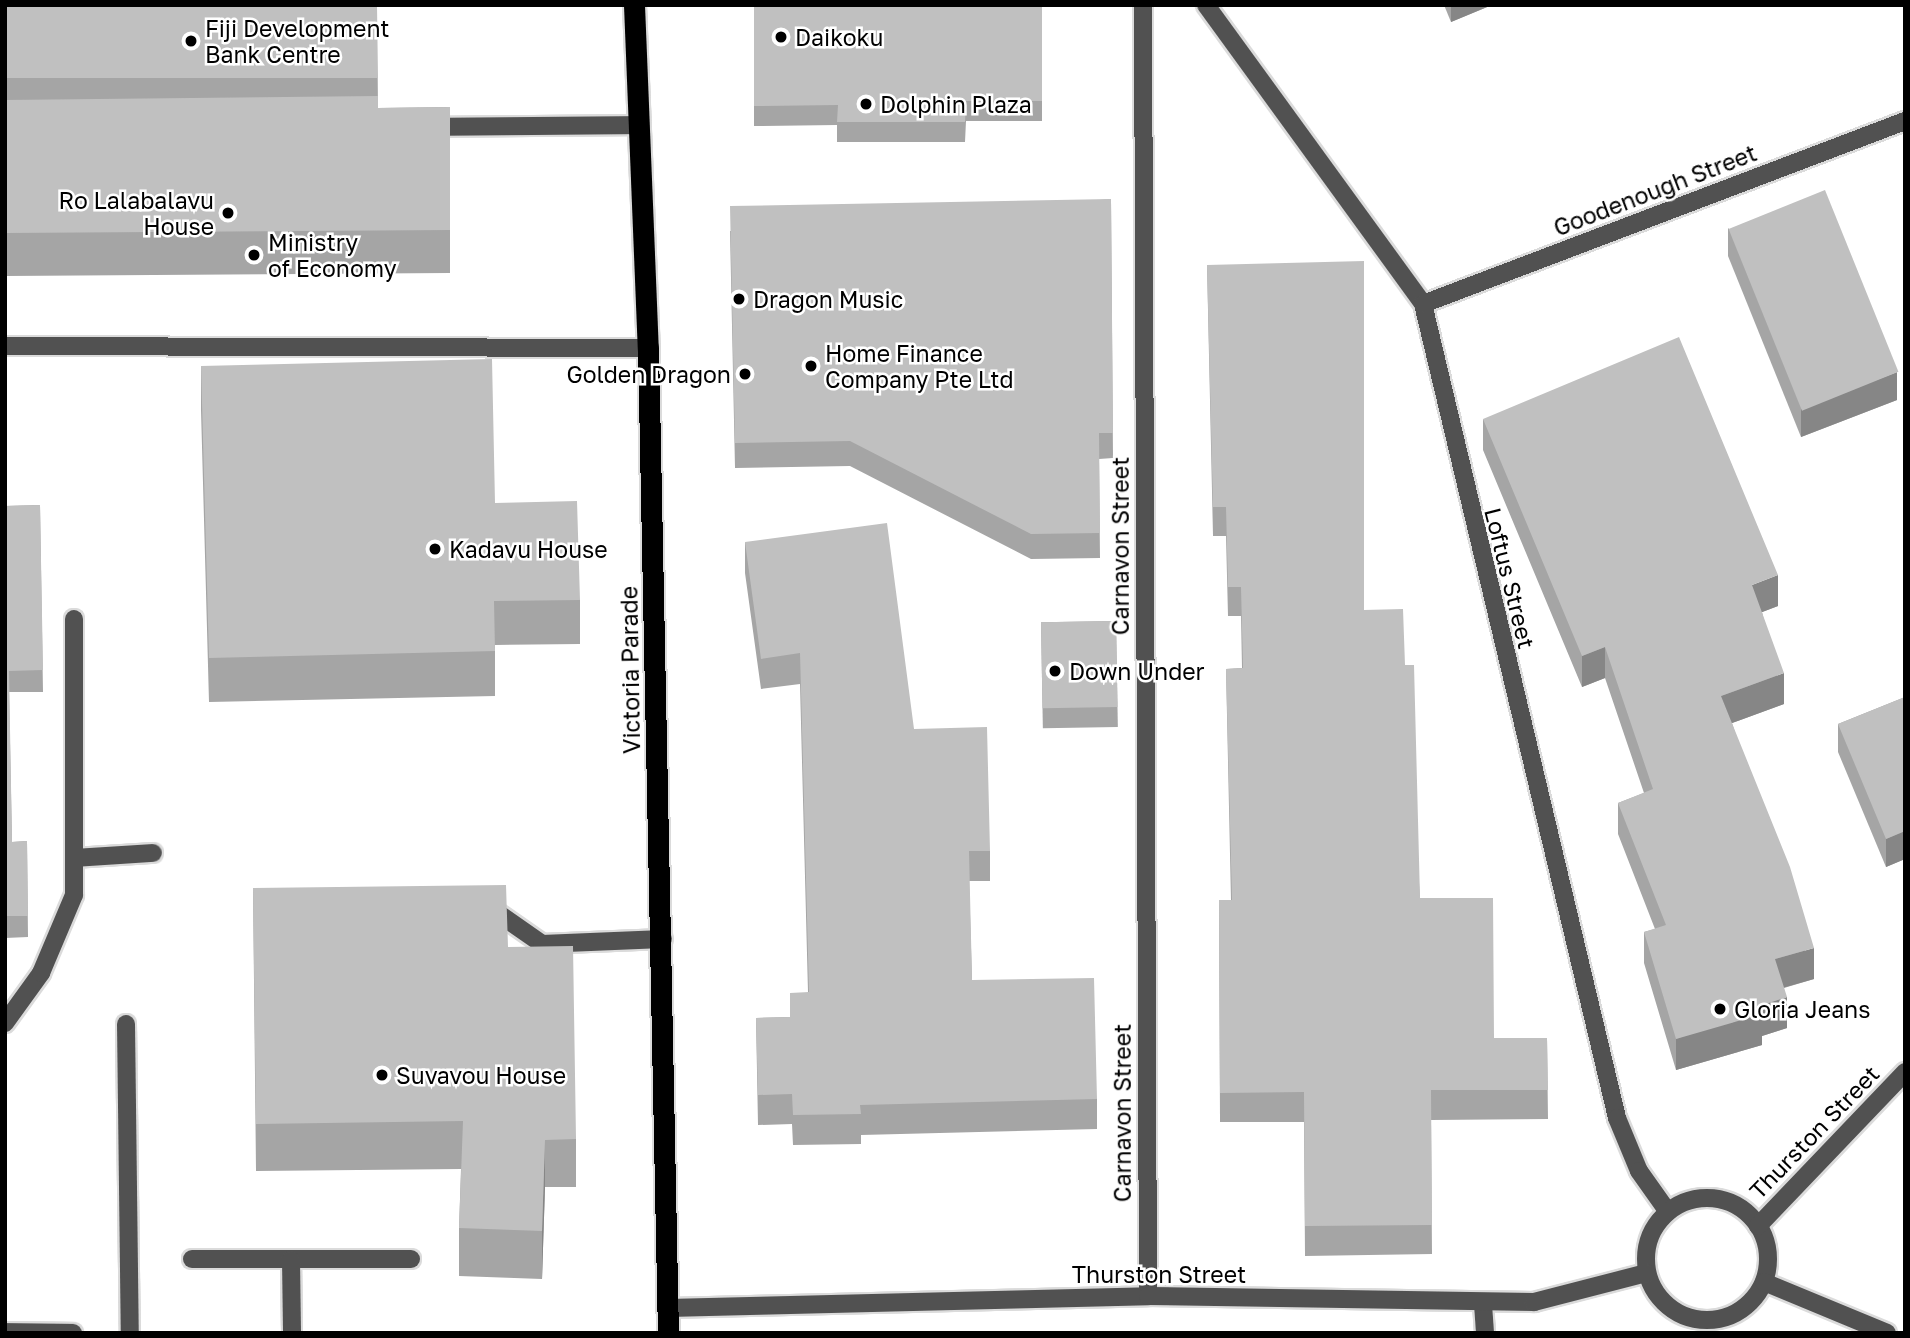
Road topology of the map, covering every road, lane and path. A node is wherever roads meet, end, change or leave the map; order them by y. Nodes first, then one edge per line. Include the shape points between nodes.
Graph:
1 (634, 5) edge
2 (1143, 5) edge
3 (1206, 5) edge
4 (1905, 121) edge
5 (639, 125) junction
6 (405, 128) edge
7 (1423, 304) junction
8 (5, 346) edge
9 (648, 348) junction
10 (74, 619) dead end
11 (153, 853) dead end
12 (75, 858) junction
13 (484, 903) edge
14 (663, 939) junction
15 (5, 1023) edge
16 (127, 1024) dead end
17 (1905, 1072) edge
18 (1668, 1212) junction
19 (1758, 1226) junction
20 (192, 1259) dead end
21 (411, 1259) dead end
22 (291, 1260) junction
23 (1646, 1273) junction
24 (1764, 1282) junction
25 (1148, 1296) junction
26 (1483, 1304) junction
27 (668, 1308) junction
28 (5, 1332) edge
29 (73, 1333) edge
30 (130, 1333) edge
31 (292, 1333) edge
32 (668, 1333) edge
33 (1485, 1333) edge
34 (1887, 1333) edge

1 - 5 highway, Victoria Parade
2 - 25 street, Carnavon Street
3 - 7 street, Loftus Street
4 - 7 street, Goodenough Street
5 - 6 street
5 - 9 highway, Victoria Parade
7 - 18 street, Loftus Street via 1617,1118 1639,1171
8 - 9 street
9 - 14 highway, Victoria Parade
10 - 12 street
11 - 12 street
12 - 15 street via 74,895 41,973
13 - 14 street via 542,944
14 - 27 highway, Victoria Parade
16 - 30 street
17 - 19 street, Thurston Street
18 - 19 street via 1710,1198 1746,1212
18 - 23 street via 1645,1251
19 - 24 street via 1768,1263
20 - 22 street
21 - 22 street
22 - 31 street
23 - 24 street via 1655,1294 1691,1319 1735,1314
23 - 26 street, Thurston Street via 1572,1297
24 - 34 street
25 - 26 street, Thurston Street
25 - 27 street, Thurston Street
26 - 33 street
27 - 32 highway, Victoria Parade
28 - 29 street

